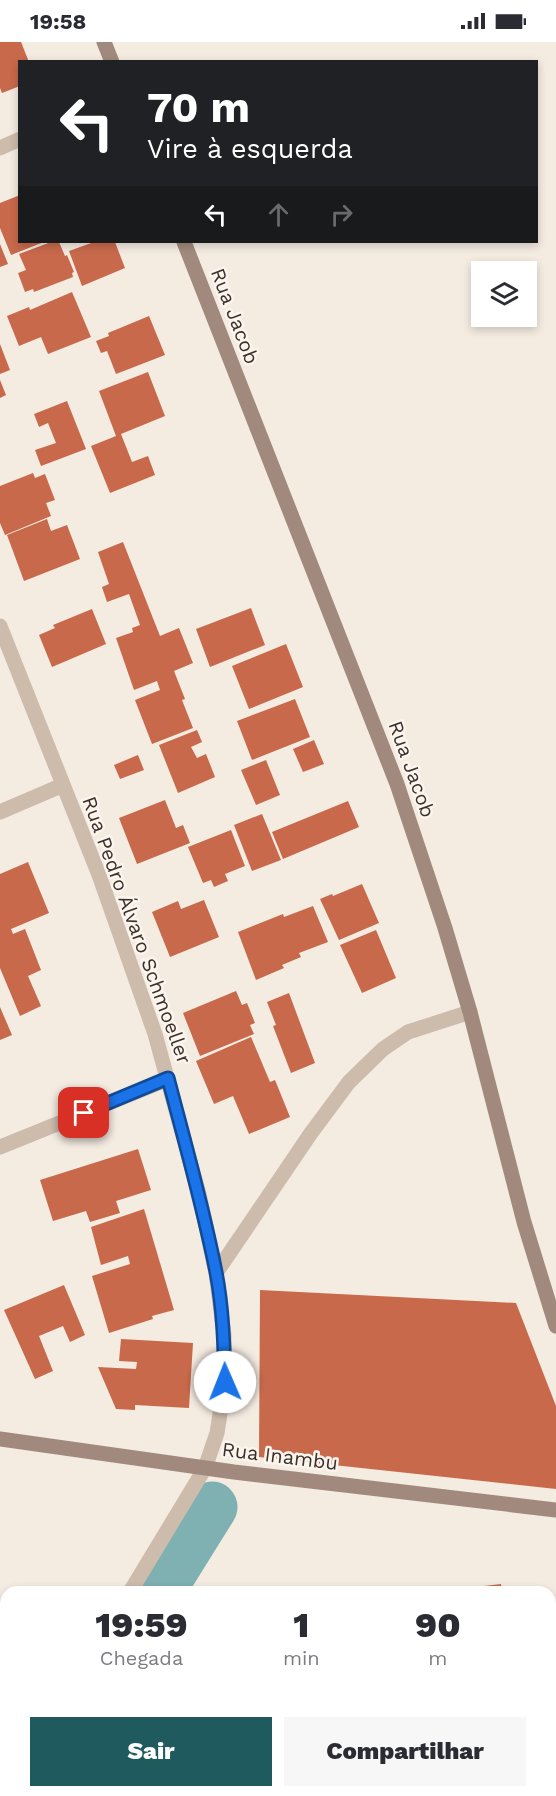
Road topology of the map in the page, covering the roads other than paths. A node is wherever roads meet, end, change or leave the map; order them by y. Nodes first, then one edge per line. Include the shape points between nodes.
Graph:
1 (104, 42) edge
2 (111, 60) edge
3 (18, 140) edge
4 (0, 148) edge
5 (184, 243) edge
6 (0, 626) edge
7 (63, 785) junction
8 (0, 812) edge
9 (470, 1012) junction
10 (168, 1078) junction
11 (0, 1147) edge
12 (216, 1273) junction
13 (556, 1326) edge
14 (0, 1439) edge
15 (205, 1468) junction
16 (556, 1510) edge
17 (134, 1586) edge

1 - 2 street
3 - 4 street
5 - 9 street, Rua Jacob via 397,784
6 - 7 street, Rua Pedro Álvaro Schmoeller
7 - 8 street
7 - 10 street, Rua Pedro Álvaro Schmoeller via 123,942
9 - 12 street via 408,1032 383,1049 349,1082
9 - 13 street, Rua Jacob via 524,1222
10 - 11 street
10 - 12 street, Rua Pedro Álvaro Schmoeller
12 - 15 street, Rua Pedro Álvaro Schmoeller via 225,1382 217,1433
14 - 15 street, Rua Inambu
15 - 16 street, Rua Inambu
15 - 17 street, Rua Pedro Álvaro Schmoeller

